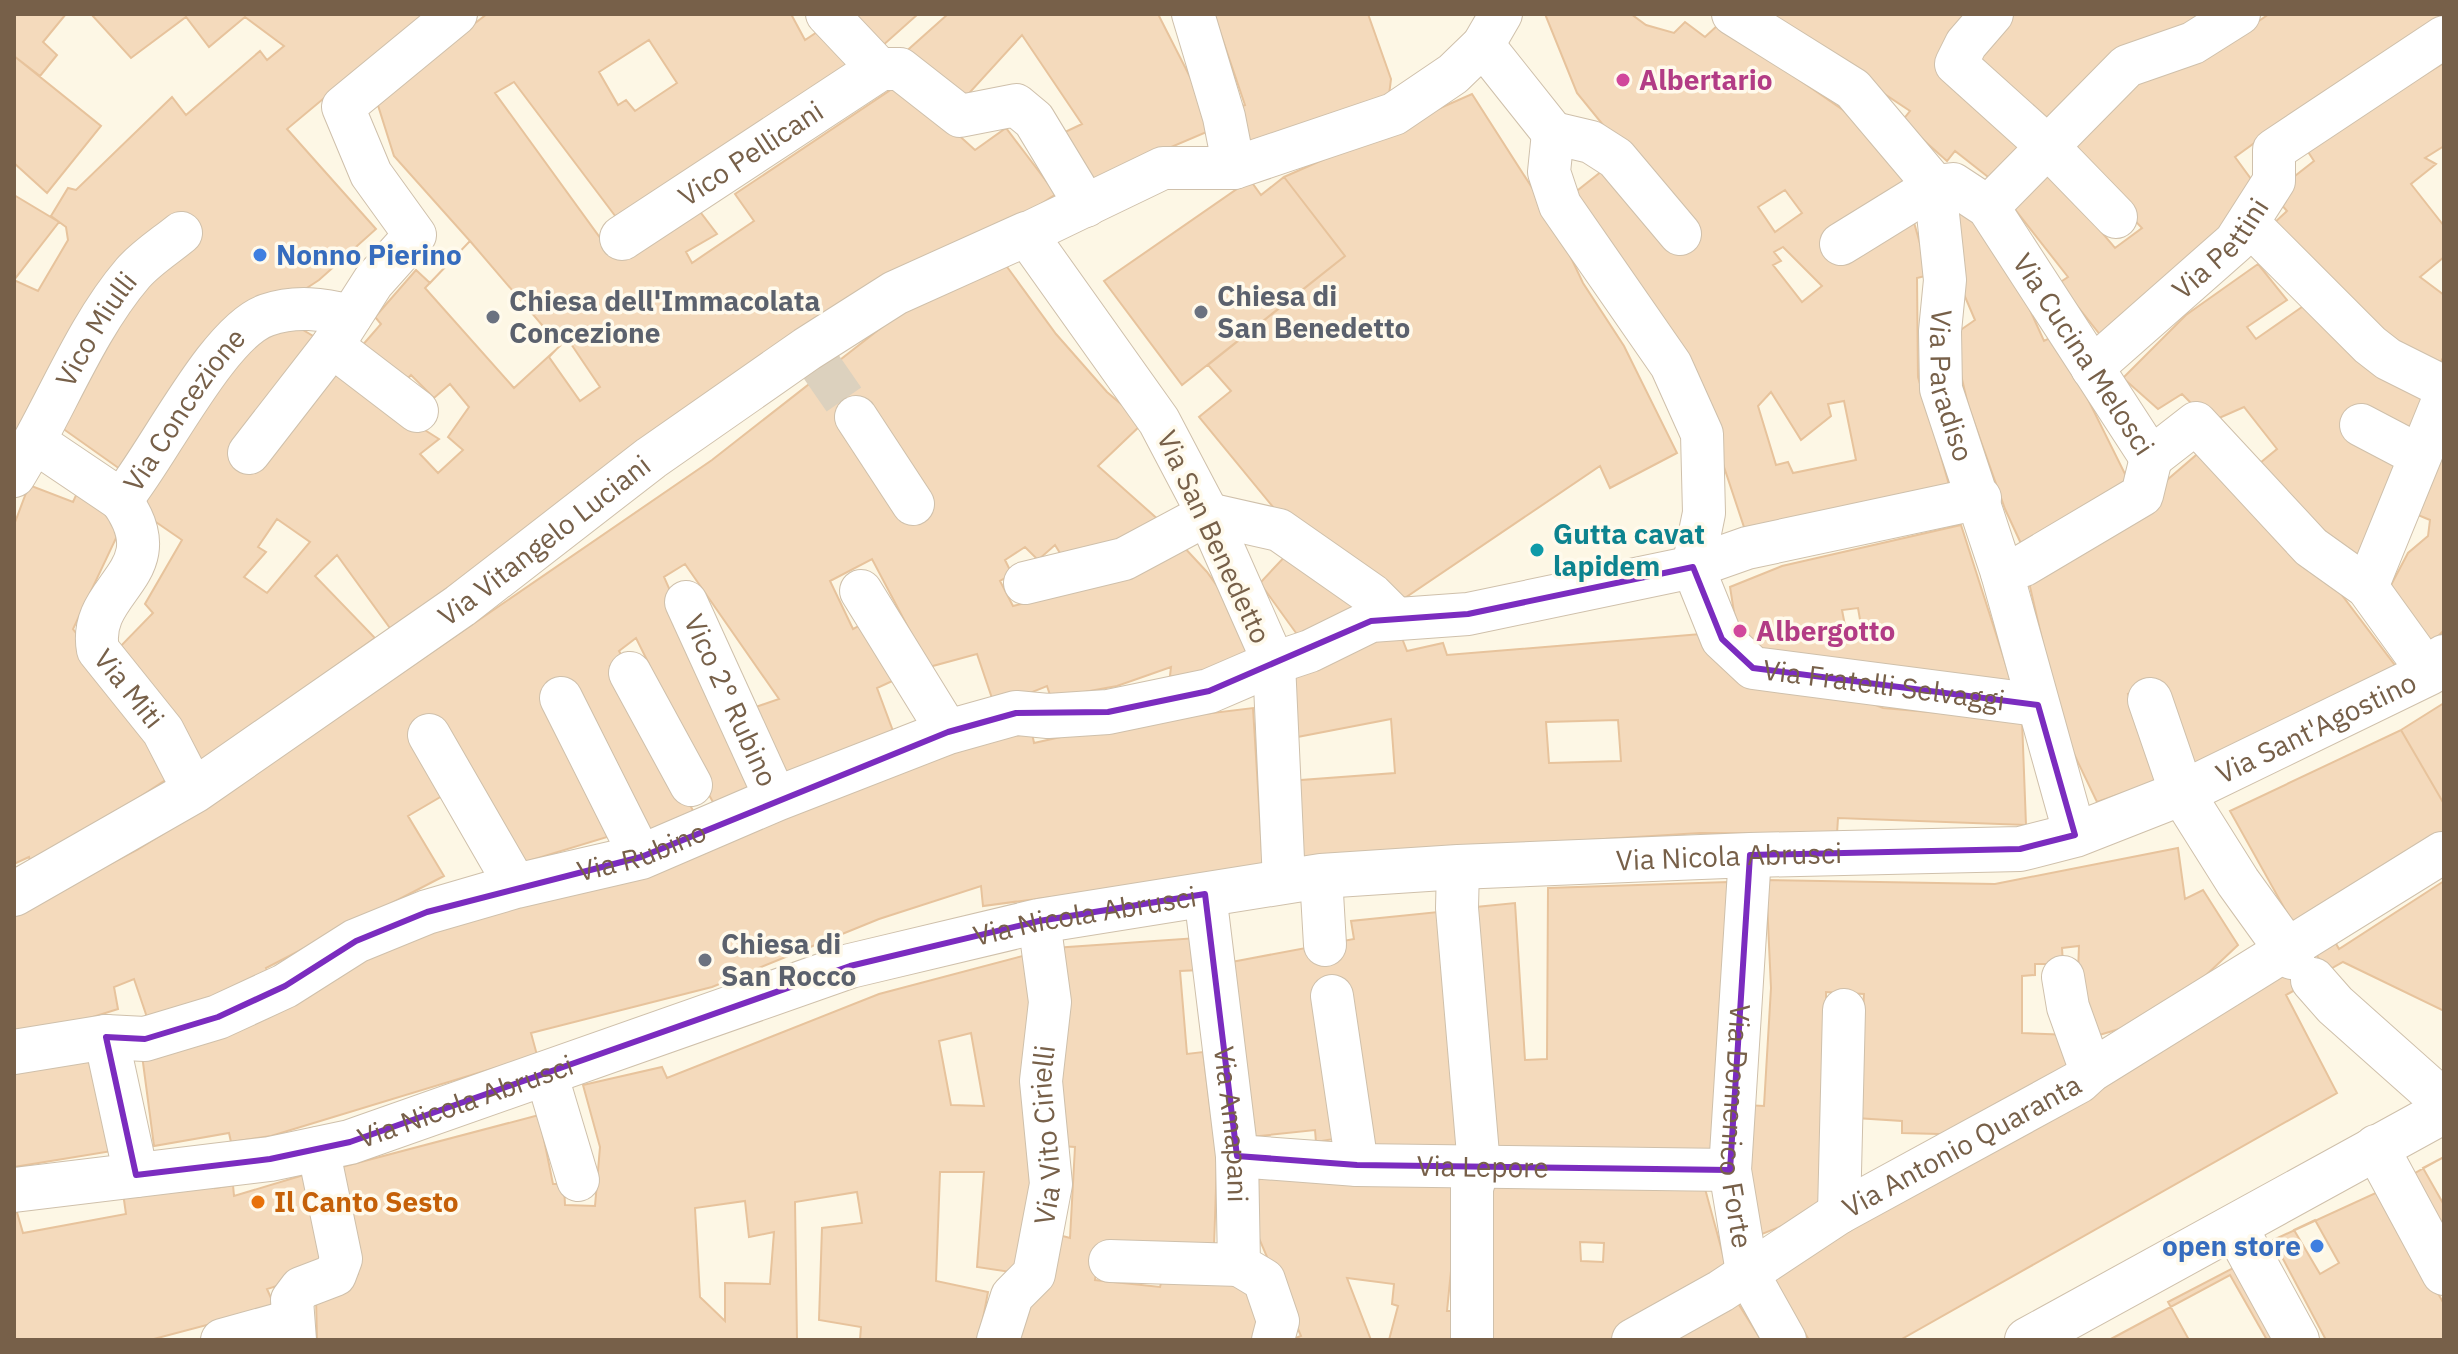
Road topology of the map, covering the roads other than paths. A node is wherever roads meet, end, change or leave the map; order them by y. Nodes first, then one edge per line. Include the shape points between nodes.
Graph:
1 (456, 14) edge
2 (827, 14) edge
3 (1193, 14) edge
4 (1733, 14) edge
5 (1992, 14) edge
6 (2239, 14) edge
7 (1492, 30) edge
8 (2444, 37) edge
9 (879, 69) junction
10 (1553, 133) junction
11 (2047, 146) junction
12 (1234, 168) junction
13 (1935, 186) junction
14 (1086, 206) junction
15 (1988, 207) junction
16 (2116, 217) dead end
17 (2248, 223) junction
18 (181, 233) dead end
19 (1026, 234) junction
20 (1680, 234) dead end
21 (622, 238) dead end
22 (1841, 244) dead end
23 (341, 331) junction
24 (2092, 368) junction
25 (2444, 387) edge
26 (2444, 398) edge
27 (417, 411) dead end
28 (856, 417) tunnel mouth
29 (2361, 425) dead end
30 (249, 453) dead end
31 (2420, 456) junction
32 (2151, 458) junction
33 (24, 459) edge
34 (1980, 498) junction
35 (121, 500) junction
36 (913, 504) dead end
37 (1208, 514) junction
38 (1693, 567) junction
39 (2002, 573) junction
40 (1025, 583) dead end
41 (2367, 587) junction
42 (861, 591) dead end
43 (686, 602) dead end
44 (1396, 619) junction
45 (1274, 663) junction
46 (2436, 665) edge
47 (630, 673) dead end
48 (561, 698) dead end
49 (2150, 700) dead end
50 (2038, 705) junction
51 (948, 732) junction
52 (429, 735) dead end
53 (194, 791) junction
54 (2182, 793) junction
55 (776, 799) junction
56 (703, 807) junction
57 (2075, 835) junction
58 (2442, 853) dead end
59 (1750, 855) junction
60 (641, 857) junction
61 (1458, 867) junction
62 (1302, 878) junction
63 (516, 886) junction
64 (14, 894) edge
65 (1205, 894) junction
66 (1039, 921) junction
67 (1325, 945) dead end
68 (2297, 962) junction
69 (2063, 977) dead end
70 (1332, 996) dead end
71 (1844, 1010) dead end
72 (106, 1037) junction
73 (14, 1052) edge
74 (2091, 1071) junction
75 (546, 1073) junction
76 (2444, 1102) edge
77 (2444, 1111) edge
78 (2376, 1147) junction
79 (318, 1148) junction
80 (1237, 1156) junction
81 (1357, 1165) junction
82 (1479, 1166) junction
83 (1730, 1170) junction
84 (136, 1175) junction
85 (578, 1180) dead end
86 (14, 1190) edge
87 (1839, 1213) junction
88 (2235, 1227) junction
89 (1110, 1261) dead end
90 (1239, 1265) junction
91 (1747, 1272) junction
92 (2444, 1273) edge
93 (293, 1331) edge
94 (222, 1340) edge
95 (998, 1340) edge
96 (1273, 1340) edge
97 (1472, 1340) edge
98 (1633, 1340) edge
99 (1785, 1340) edge
100 (2027, 1340) edge
101 (2297, 1340) edge

1 - 23 street via 343,107 371,174 415,235 373,282
2 - 9 street
3 - 12 street
4 - 13 street via 1853,89
5 - 11 street via 1956,64
6 - 11 street via 2193,43 2127,66
7 - 10 street
7 - 12 street, Via Vitangelo Luciani via 1453,74 1394,114
8 - 17 street, Via Pettini via 2274,150 2274,181
9 - 14 street via 900,69 960,116 1016,105 1034,120
9 - 21 street, Vico Pellicani
10 - 20 street via 1591,142 1616,158
10 - 38 street via 1549,172 1560,205 1671,365 1702,434 1704,513
11 - 15 street
11 - 16 street
12 - 14 street, Via Vitangelo Luciani via 1163,168
13 - 15 street, Via Cucina Melosci via 1953,184
13 - 22 street
13 - 34 street, Via Paradiso via 1945,280 1941,389
14 - 19 street, Via Vitangelo Luciani
15 - 24 street, Via Cucina Melosci
17 - 24 street, Via Pettini via 2235,242
17 - 25 street via 2370,345
18 - 33 street, Vico Miulli via 134,272 64,380
19 - 37 street, Via San Benedetto via 1159,421
19 - 53 street, Via Vitangelo Luciani via 895,293 814,357 651,458 460,606
23 - 27 street
23 - 30 street
23 - 35 street, Via Concezione via 319,309 264,315 242,330
24 - 32 street, Via Cucina Melosci
26 - 31 street
28 - 36 street
29 - 31 street
31 - 41 street
32 - 39 street via 2142,495
32 - 41 street, Via Cucina Melosci via 2196,423 2311,547
33 - 35 street, Via Concezione
34 - 38 street via 1747,548
34 - 39 street, Via Paradiso
35 - 53 street, Via Miti via 140,533 138,558 103,613 98,650 163,731
37 - 40 street via 1124,559
37 - 44 street via 1279,530 1372,595
37 - 45 street, Via San Benedetto
38 - 44 street via 1468,614
38 - 50 street, Via Fratelli Selvaggi via 1722,639 1753,668
39 - 50 street, Via Paradiso
41 - 46 street, Via Cucina Melosci
42 - 51 street
43 - 55 street, Vico 2° Rubino
44 - 45 street via 1371,621
45 - 51 street, Via Rubino via 1209,691 1108,712 1016,713
45 - 62 street, Via San Benedetto
46 - 54 street, Via Sant'Agostino
47 - 56 street
48 - 60 street
49 - 54 street
50 - 57 street, Via Paradiso
51 - 55 street, Via Rubino
52 - 63 street
53 - 64 street, Via Vitangelo Luciani
54 - 57 street, Via Nicola Abrusci
54 - 68 street
55 - 56 street, Via Rubino
56 - 60 street, Via Rubino
57 - 59 street, Via Nicola Abrusci via 2020,849
58 - 68 street, Via Antonio Quaranta
59 - 61 street, Via Nicola Abrusci
59 - 83 street, Via Domenico Forte
60 - 63 street, Via Rubino
61 - 62 street, Via Nicola Abrusci
61 - 82 street
62 - 65 street, Via Nicola Abrusci
62 - 67 street, Via San Benedetto
63 - 72 street, Via Rubino via 427,912 356,941 285,986 218,1017 145,1039
65 - 66 street, Via Nicola Abrusci
65 - 80 street, Via Amapani
66 - 75 street, Via Nicola Abrusci via 850,966
66 - 95 street, Via Vito Cirielli via 1050,1002 1041,1081 1051,1184 1034,1274 1012,1296
68 - 74 street, Via Antonio Quaranta
68 - 76 street via 2335,1005
69 - 74 street
70 - 81 street
71 - 87 street
72 - 73 street, Via Rubino
72 - 84 street
74 - 87 street, Via Antonio Quaranta
75 - 79 street, Via Nicola Abrusci via 350,1142
75 - 85 street
77 - 78 street
78 - 88 street
78 - 92 street
79 - 84 street, Via Nicola Abrusci
79 - 93 street via 341,1259 335,1275 301,1288 292,1300
80 - 81 street, Via Lepore
80 - 90 street, Via Amapani
81 - 82 street, Via Lepore
82 - 83 street, Via Lepore
82 - 97 street via 1472,1188
83 - 91 street, Via Domenico Forte
84 - 86 street, Via Nicola Abrusci
87 - 91 street, Via Antonio Quaranta
88 - 100 street
88 - 101 street
89 - 90 street
90 - 96 street via 1264,1280 1278,1321
91 - 98 street, Via Antonio Quaranta
91 - 99 street, Via Domenico Forte
93 - 94 street

